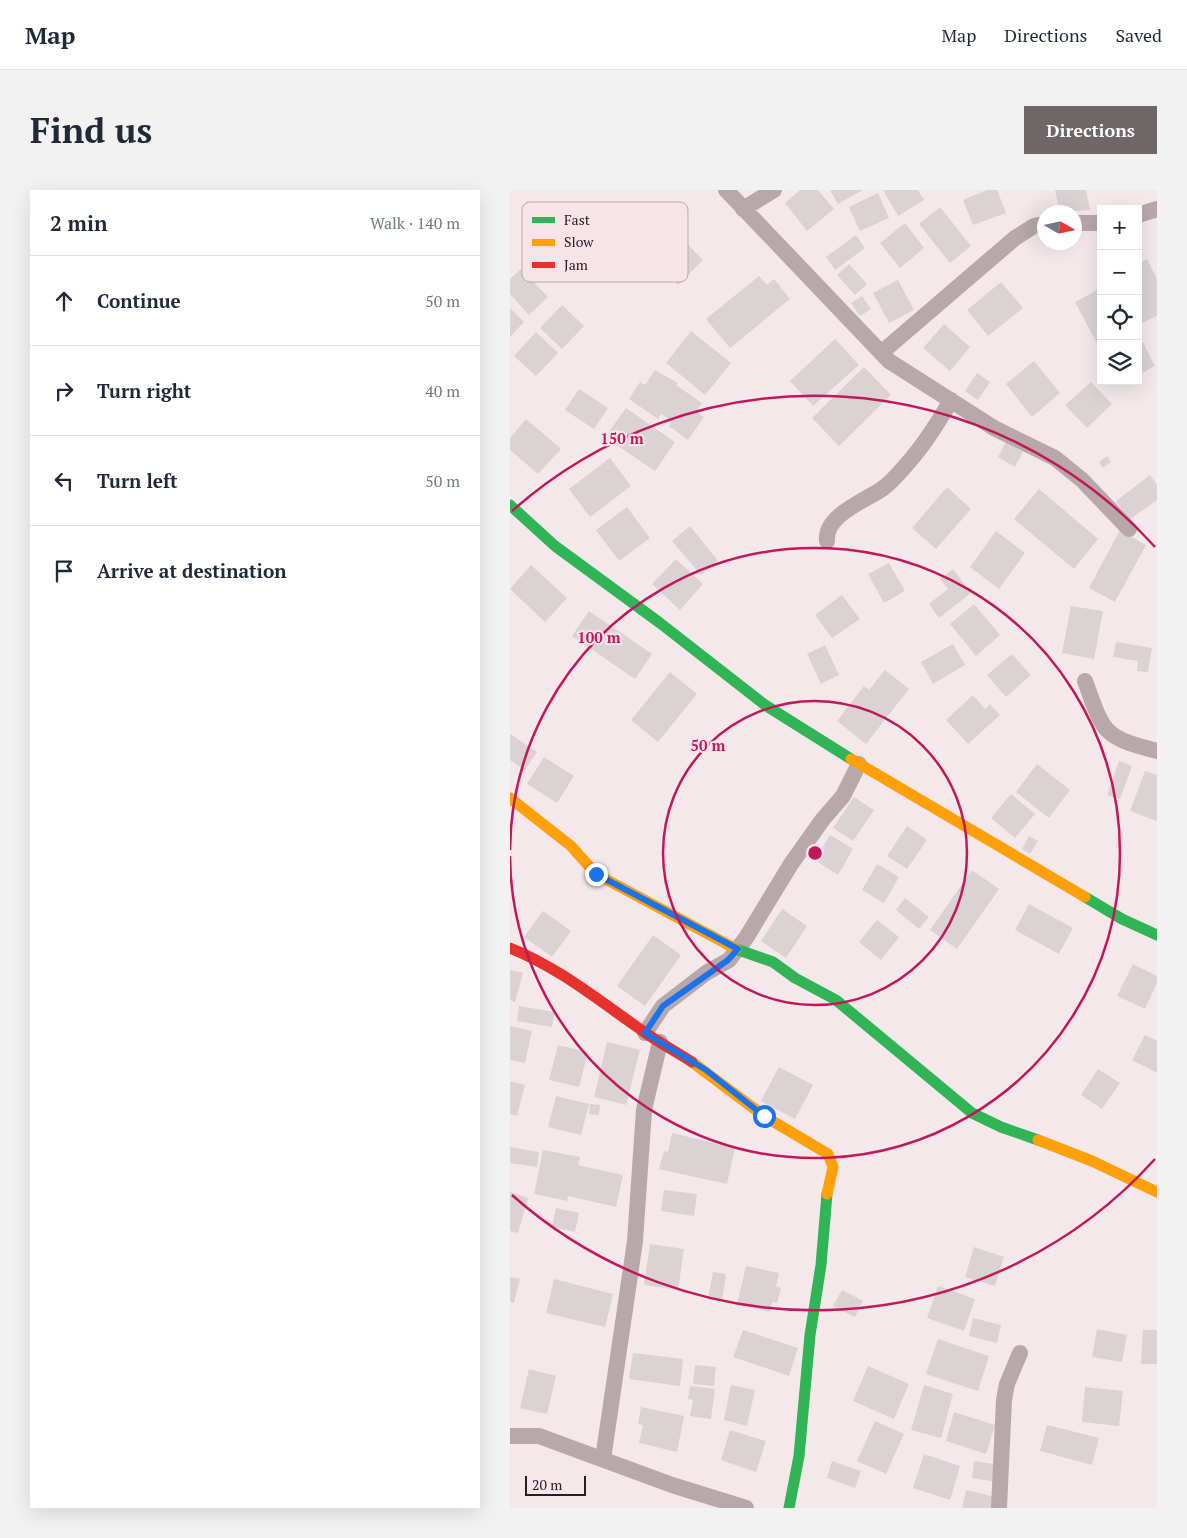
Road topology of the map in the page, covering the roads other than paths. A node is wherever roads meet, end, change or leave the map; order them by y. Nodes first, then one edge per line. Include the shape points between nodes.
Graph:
1 (726, 190) edge
2 (774, 190) edge
3 (743, 209) junction
4 (1157, 209) edge
5 (1142, 214) edge
6 (1082, 223) edge
7 (1097, 223) edge
8 (1037, 225) edge
9 (881, 353) junction
10 (951, 400) junction
11 (510, 505) edge
12 (1129, 528) dead end
13 (827, 541) dead end
14 (1085, 681) dead end
15 (1157, 751) edge
16 (859, 764) junction
17 (510, 798) edge
18 (1157, 934) edge
19 (510, 948) edge
20 (738, 949) junction
21 (645, 1033) junction
22 (660, 1042) junction
23 (1157, 1192) edge
24 (1020, 1354) dead end
25 (510, 1436) edge
26 (603, 1459) junction
27 (746, 1508) edge
28 (789, 1508) edge
29 (999, 1508) edge

1 - 3 street
2 - 3 street
3 - 9 street
4 - 5 street
6 - 7 street
8 - 9 street via 1015,238
9 - 10 street
10 - 12 street via 994,428 1055,458 1082,480
10 - 13 street via 908,464 883,488 861,500 829,525
11 - 16 street via 555,546 765,705
14 - 15 street via 1100,724 1127,743
16 - 18 street via 1122,918
16 - 20 street via 843,796 822,819
17 - 20 street via 571,846 596,874
19 - 21 street via 536,958
20 - 21 street via 728,960 663,1006
20 - 23 street via 773,962 836,1000 972,1113 993,1126 1100,1163
21 - 22 street
22 - 26 street via 644,1110 635,1241
22 - 28 street via 706,1070 764,1116 828,1154 833,1168 826,1198 799,1456
24 - 29 street via 1004,1400
25 - 26 street via 539,1436
26 - 27 street

